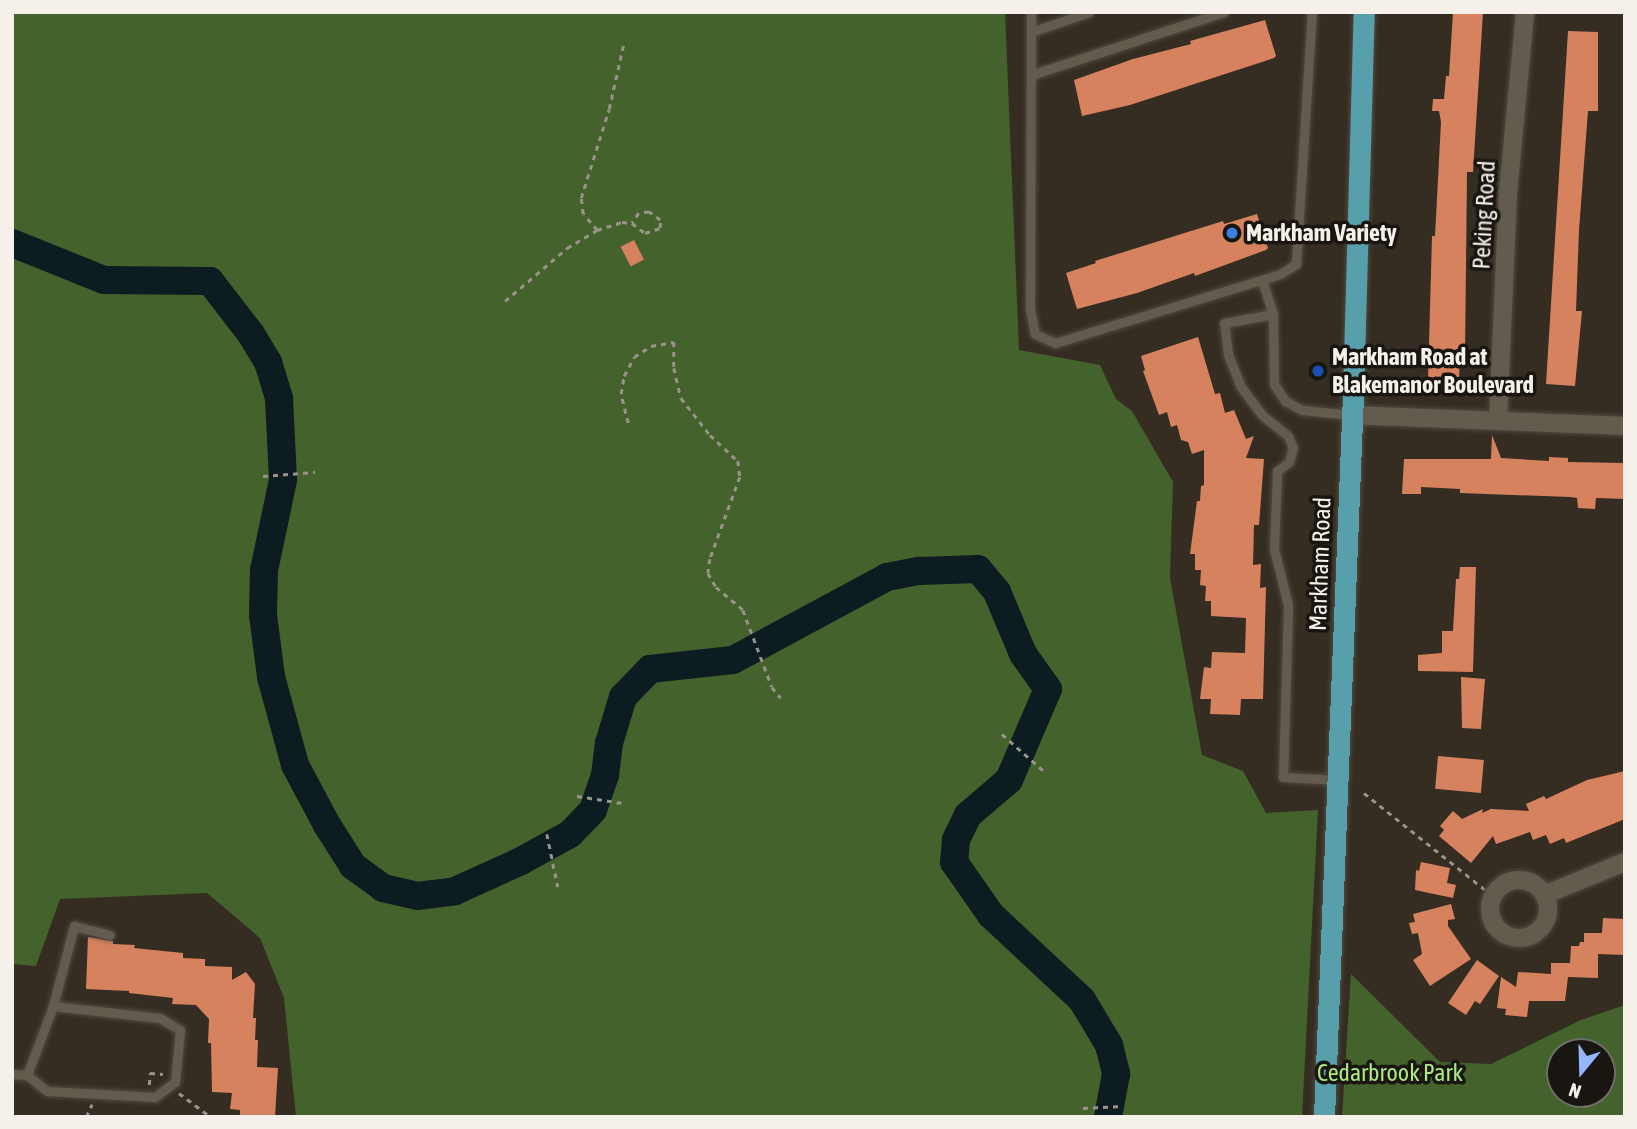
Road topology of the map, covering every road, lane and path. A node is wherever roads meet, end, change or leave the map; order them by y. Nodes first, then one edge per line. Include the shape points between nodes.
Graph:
1 (1031, 12) edge
2 (1089, 12) edge
3 (1224, 12) edge
4 (1312, 12) edge
5 (1364, 12) edge
6 (1525, 12) edge
7 (1031, 32) junction
8 (624, 42) dead end
9 (1031, 75) junction
10 (632, 223) junction
11 (597, 230) junction
12 (1262, 280) junction
13 (505, 301) dead end
14 (1273, 314) junction
15 (1352, 415) junction
16 (1499, 421) junction
17 (628, 423) dead end
18 (1625, 426) edge
19 (315, 472) dead end
20 (263, 477) dead end
21 (781, 698) dead end
22 (1003, 734) dead end
23 (1045, 772) dead end
24 (1339, 780) junction
25 (1364, 793) dead end
26 (578, 796) dead end
27 (622, 803) dead end
28 (547, 834) dead end
29 (1625, 862) edge
30 (558, 887) dead end
31 (1493, 895) junction
32 (1544, 895) junction
33 (110, 935) dead end
34 (54, 1006) junction
35 (12, 1074) edge
36 (27, 1075) junction
37 (170, 1088) junction
38 (1122, 1106) dead end
39 (1083, 1108) dead end
40 (211, 1117) edge
41 (1324, 1117) edge

1 - 7 lane
2 - 7 lane
3 - 9 lane
4 - 12 lane via 1296,264
5 - 15 main road, Markham Road
6 - 16 street, Peking Road via 1508,194
7 - 9 lane
8 - 11 path via 581,198 583,214
9 - 12 lane via 1030,309 1035,334 1055,343
10 - 10 path via 645,233 660,228 660,220 649,212 639,214
10 - 11 path
11 - 13 path via 567,248
12 - 14 lane
14 - 15 lane via 1274,384 1285,401 1302,410
14 - 24 lane via 1224,323 1228,354 1241,387 1262,415 1288,436 1293,448 1290,461 1277,471 1274,549 1288,605 1283,777
15 - 16 street
15 - 24 main road, Markham Road
16 - 18 street
17 - 21 path via 621,394 634,357 651,346 674,342 681,398 738,461 740,477 708,573 716,587 743,610
19 - 20 path
22 - 23 path
24 - 41 main road, Markham Road
25 - 31 path
26 - 27 path
28 - 30 path
29 - 32 street
31 - 32 street via 1506,883 1523,880
31 - 32 street via 1490,915 1494,925 1510,937 1520,938 1538,932 1545,924
33 - 34 lane via 74,926
34 - 36 lane
34 - 37 lane via 160,1018 180,1030 175,1082
35 - 36 lane
36 - 37 lane via 47,1091 155,1097
37 - 40 path
38 - 39 path

